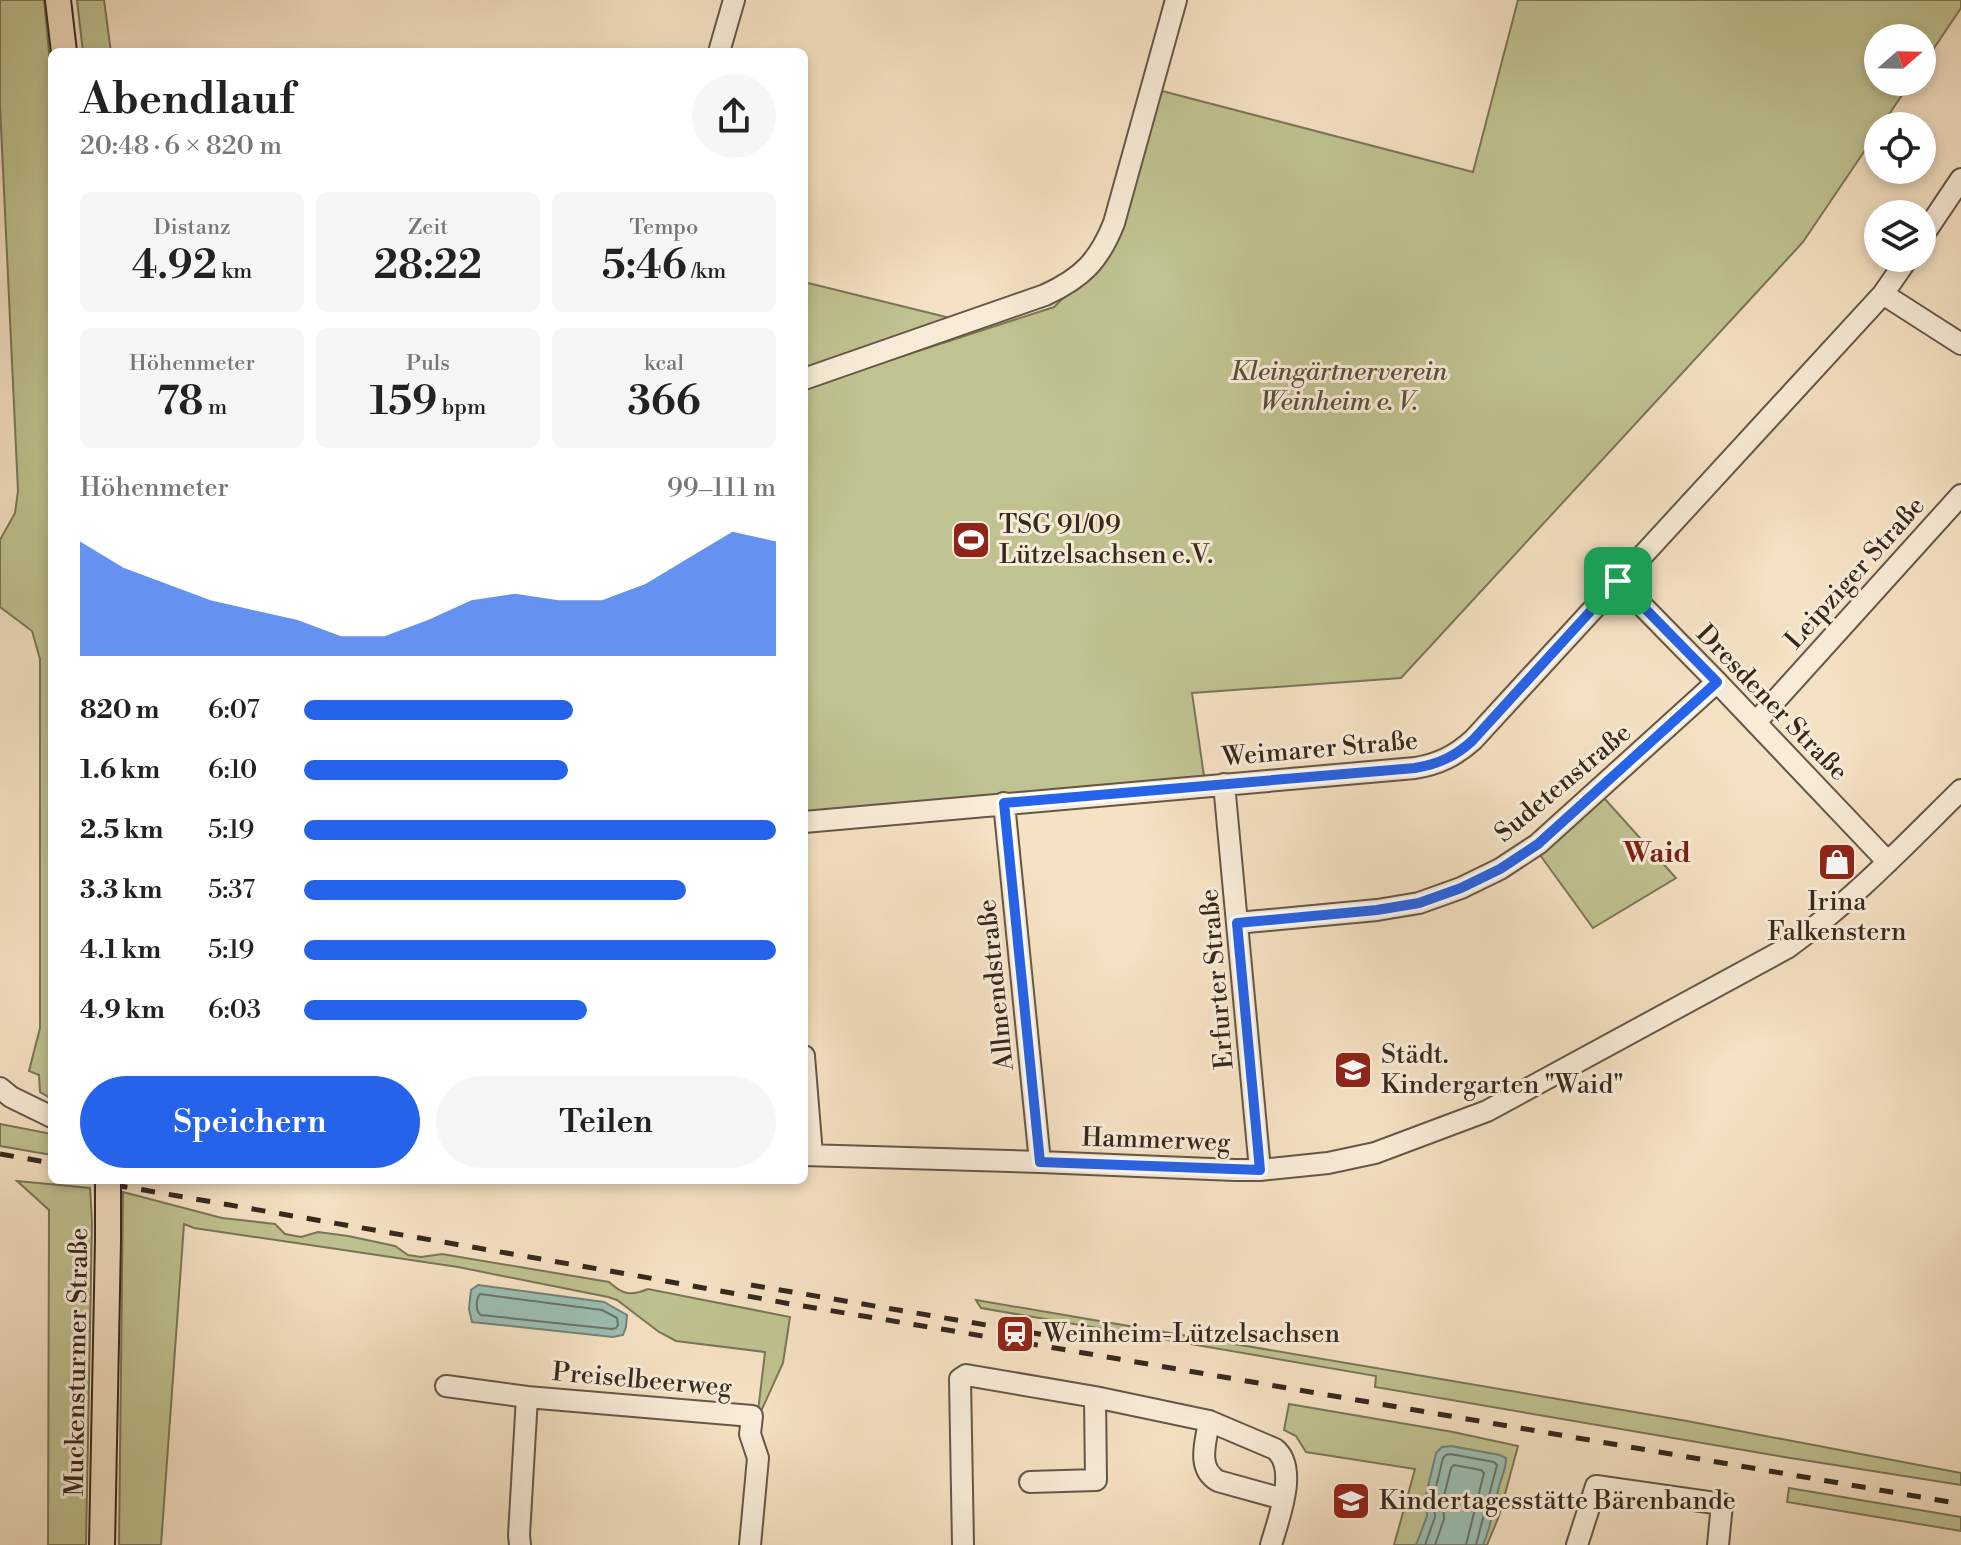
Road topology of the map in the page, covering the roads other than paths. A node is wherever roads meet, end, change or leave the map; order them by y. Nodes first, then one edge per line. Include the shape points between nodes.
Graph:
1 (58, 0) edge
2 (734, 0) edge
3 (1176, 0) edge
4 (64, 48) edge
5 (720, 48) edge
6 (1961, 179) edge
7 (1936, 216) edge
8 (1898, 272) edge
9 (1883, 294) junction
10 (1961, 344) edge
11 (808, 378) edge
12 (1961, 495) edge
13 (1618, 581) junction
14 (1717, 682) junction
15 (1756, 722) junction
16 (1224, 784) junction
17 (1961, 790) edge
18 (1004, 803) junction
19 (808, 822) edge
20 (1888, 862) junction
21 (1237, 923) junction
22 (0, 1088) edge
23 (48, 1115) edge
24 (808, 1155) edge
25 (1040, 1162) junction
26 (1260, 1170) junction
27 (108, 1184) edge
28 (446, 1386) dead end
29 (527, 1397) junction
30 (1095, 1397) junction
31 (1209, 1421) junction
32 (1030, 1482) dead end
33 (1283, 1499) junction
34 (102, 1545) edge
35 (520, 1545) edge
36 (750, 1545) edge
37 (963, 1545) edge
38 (1271, 1545) edge
39 (1577, 1545) edge
40 (1718, 1545) edge

1 - 4 main road
2 - 5 street
3 - 11 street via 1114,223 1090,266 1045,295
6 - 7 street
8 - 9 street, Weimarer Straße
9 - 10 street
9 - 13 street, Weimarer Straße
12 - 15 street, Leipziger Straße
13 - 14 street, Dresdener Straße
13 - 16 street, Weimarer Straße via 1473,740 1445,760 1415,768
14 - 15 street, Dresdener Straße
14 - 21 street, Sudetenstraße via 1538,844 1500,869 1419,903
15 - 20 street, Dresdener Straße
16 - 18 street, Weimarer Straße
16 - 21 street, Erfurter Straße
17 - 20 street, Hammerweg
18 - 19 street, Weimarer Straße
18 - 25 street, Allmendstraße
20 - 26 street, Hammerweg via 1787,948 1487,1111 1375,1153
21 - 26 street, Erfurter Straße
22 - 23 street
24 - 25 street, Hammerweg
25 - 26 street, Hammerweg
27 - 34 main road, Muckensturmer Straße, bridge
28 - 29 street, Preiselbeerweg
29 - 35 street, Preiselbeerweg
29 - 36 street, Preiselbeerweg via 752,1416 750,1434 758,1458
30 - 31 street
30 - 32 street via 1096,1480
30 - 37 street via 966,1375 960,1379
31 - 33 street via 1280,1453 1287,1475
31 - 33 street via 1204,1459 1210,1477
33 - 38 street
39 - 40 street via 1596,1486 1722,1504

